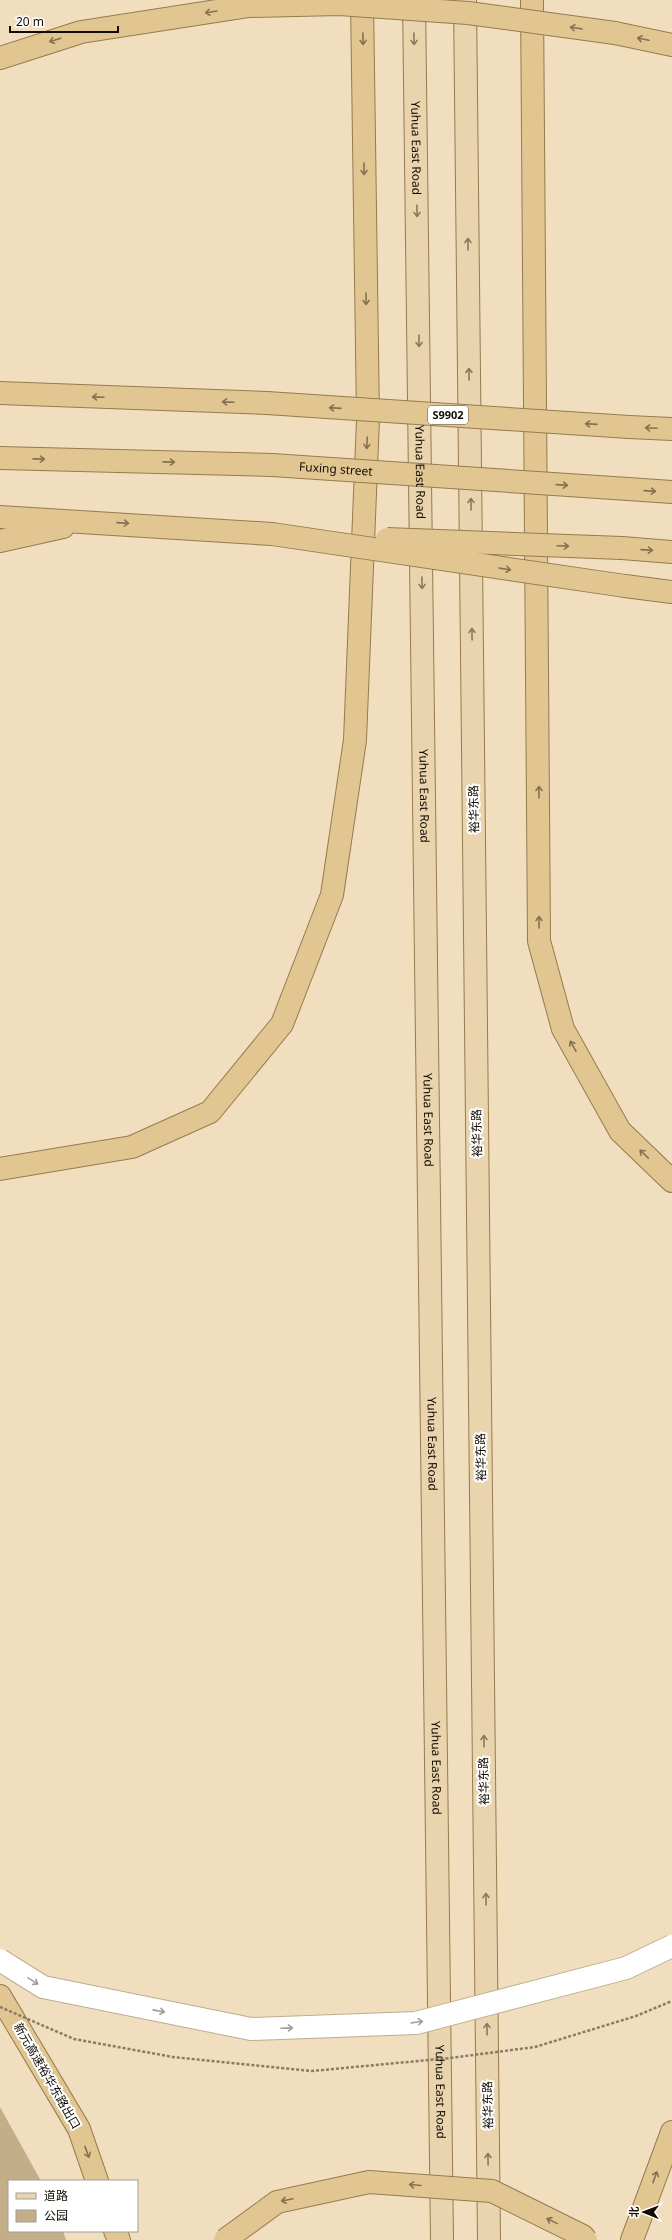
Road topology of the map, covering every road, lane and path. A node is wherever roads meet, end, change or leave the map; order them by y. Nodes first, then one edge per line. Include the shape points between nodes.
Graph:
1 (362, 0) edge
2 (414, 0) edge
3 (465, 0) edge
4 (532, 0) edge
5 (672, 45) edge
6 (0, 58) edge
7 (0, 393) edge
8 (672, 429) edge
9 (0, 458) edge
10 (672, 492) edge
11 (0, 517) edge
12 (92, 521) junction
13 (272, 534) junction
14 (0, 541) edge
15 (672, 552) edge
16 (672, 592) edge
17 (0, 1169) edge
18 (672, 1181) edge
19 (672, 1946) edge
20 (0, 1960) edge
21 (0, 1996) edge
22 (672, 2132) edge
23 (98, 2180) edge
24 (225, 2240) edge
25 (442, 2240) edge
26 (489, 2240) edge
27 (586, 2240) edge
28 (632, 2240) edge

1 -> 17 highway via 368,418 355,740 332,895 282,1024 210,1112 132,1147
2 -> 25 main road, Yuhua East Road
26 -> 3 main road, 裕华东路
18 -> 4 highway via 620,1131 597,1090 563,1028 539,941
5 -> 6 highway, bridge via 615,33 468,13 339,4 249,6 81,32
8 -> 7 highway, S9902, bridge via 267,403
9 -> 10 highway, Fuxing street, bridge via 272,465
11 - 12 highway
12 -> 13 highway
12 - 14 highway
13 -> 15 highway, bridge
13 -> 16 highway, bridge
20 -> 19 main road, bridge via 42,1987 252,2029 416,2023 626,1968
21 -> 23 highway, 新元高速裕华东路出口 via 79,2129
28 -> 22 highway
27 -> 24 highway, bridge via 583,2236 492,2191 370,2182 277,2202

